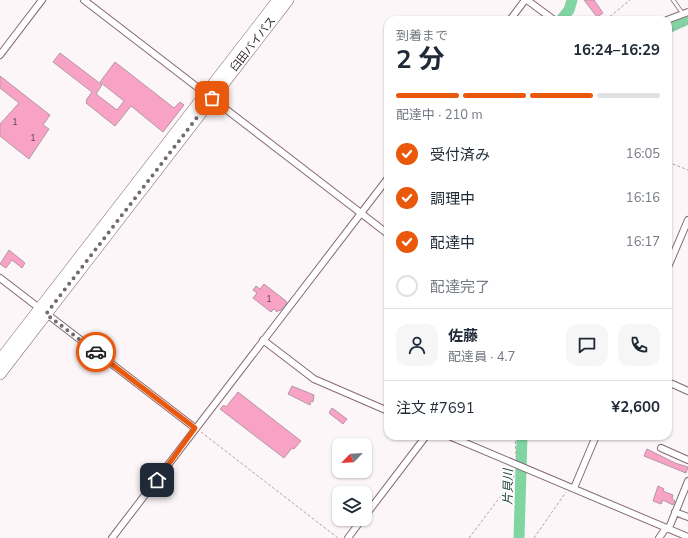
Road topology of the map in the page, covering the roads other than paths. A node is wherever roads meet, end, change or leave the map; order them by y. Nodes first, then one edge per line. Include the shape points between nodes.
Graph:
1 (42, 0) edge
2 (84, 0) edge
3 (278, 0) edge
4 (288, 0) edge
5 (526, 0) edge
6 (673, 0) edge
7 (685, 13) edge
8 (513, 16) edge
9 (548, 16) edge
10 (672, 18) edge
11 (0, 55) edge
12 (209, 96) junction
13 (384, 183) edge
14 (361, 213) junction
15 (688, 220) edge
16 (384, 231) edge
17 (672, 258) edge
18 (0, 278) edge
19 (43, 311) junction
20 (263, 340) junction
21 (0, 360) edge
22 (0, 374) edge
23 (672, 384) edge
24 (688, 391) edge
25 (384, 409) edge
26 (195, 428) junction
27 (423, 440) edge
28 (458, 440) edge
29 (594, 440) edge
30 (661, 448) dead end
31 (688, 460) edge
32 (688, 481) edge
33 (572, 487) junction
34 (372, 507) edge
35 (675, 512) junction
36 (688, 517) edge
37 (357, 526) edge
38 (667, 528) junction
39 (688, 537) edge
40 (112, 538) edge
41 (348, 538) edge
42 (659, 538) edge

1 - 11 street
2 - 12 street
3 - 12 highway, 臼田バイパス
4 - 12 highway, 臼田バイパス
5 - 8 street
5 - 9 street
6 - 7 lane
7 - 10 street
12 - 14 street
12 - 19 highway, 臼田バイパス
13 - 14 street
14 - 16 street
14 - 20 street
15 - 17 street
18 - 19 street
19 - 21 highway, 臼田バイパス
19 - 22 highway, 臼田バイパス
19 - 26 street
20 - 25 street via 314,379
20 - 26 street
23 - 24 street
26 - 40 street
27 - 34 street
28 - 33 street
29 - 33 street
30 - 31 street
32 - 35 street
33 - 38 street
35 - 36 street
35 - 38 street
37 - 41 street
38 - 39 street
38 - 42 street

